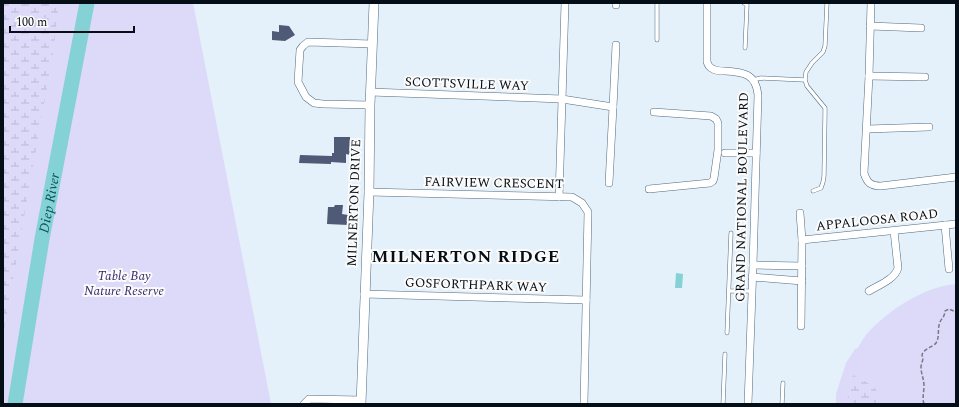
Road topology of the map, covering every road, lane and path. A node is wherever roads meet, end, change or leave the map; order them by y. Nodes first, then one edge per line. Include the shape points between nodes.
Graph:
1 (374, 3) edge
2 (565, 3) edge
3 (657, 3) edge
4 (707, 3) edge
5 (744, 3) edge
6 (827, 3) edge
7 (871, 3) edge
8 (870, 26) junction
9 (921, 28) dead end
10 (657, 40) dead end
11 (372, 44) junction
12 (616, 46) dead end
13 (745, 48) dead end
14 (869, 76) junction
15 (925, 77) dead end
16 (753, 80) junction
17 (805, 80) junction
18 (370, 92) junction
19 (562, 99) junction
20 (370, 105) junction
21 (613, 107) junction
22 (654, 112) dead end
23 (929, 127) dead end
24 (867, 129) junction
25 (718, 150) junction
26 (725, 153) joint
27 (756, 153) junction
28 (956, 177) edge
29 (610, 184) dead end
30 (649, 188) dead end
31 (813, 191) dead end
32 (369, 192) junction
33 (559, 196) junction
34 (800, 213) dead end
35 (956, 224) edge
36 (945, 225) junction
37 (894, 231) junction
38 (731, 233) dead end
39 (802, 240) junction
40 (753, 265) junction
41 (802, 266) junction
42 (949, 269) dead end
43 (752, 277) junction
44 (802, 281) junction
45 (729, 291) junction
46 (752, 291) junction
47 (869, 291) dead end
48 (364, 294) junction
49 (586, 300) junction
50 (956, 312) edge
51 (801, 326) dead end
52 (727, 333) dead end
53 (725, 354) dead end
54 (783, 383) dead end
55 (361, 402) edge
56 (304, 404) edge
57 (584, 404) edge
58 (723, 404) edge
59 (748, 404) edge
60 (782, 404) edge
61 (924, 404) edge

1 - 11 street, MILNERTON DRIVE
2 - 19 street
3 - 10 lane
4 - 16 street, GRAND NATIONAL BOULEVARD via 707,62 713,70 747,74
5 - 13 lane via 747,5
6 - 17 lane via 825,46 806,72
7 - 8 street
8 - 9 street
8 - 14 street
11 - 18 street, MILNERTON DRIVE
11 - 20 street via 308,42 300,50 298,82 306,98 314,103
12 - 21 street
14 - 15 street
14 - 24 street
16 - 17 lane
16 - 27 street, GRAND NATIONAL BOULEVARD via 758,95
17 - 31 lane via 825,108 824,176 820,188
18 - 19 street, SCOTTSVILLE WAY
18 - 20 street, MILNERTON DRIVE
19 - 21 street, SCOTTSVILLE WAY
19 - 33 street
20 - 32 street, MILNERTON DRIVE
21 - 29 street
22 - 25 street via 711,116 718,123
23 - 24 street
24 - 28 street via 864,173 869,184 881,186
25 - 26 lane
25 - 30 street via 713,181
26 - 27 street
27 - 40 street, GRAND NATIONAL BOULEVARD
32 - 33 street, FAIRVIEW CRESCENT
32 - 48 street, MILNERTON DRIVE
33 - 49 street, FAIRVIEW CRESCENT via 576,199 588,212
34 - 39 street
35 - 36 street, APPALOOSA ROAD
36 - 37 street, APPALOOSA ROAD
36 - 42 street
37 - 39 street, APPALOOSA ROAD
37 - 47 street via 897,272
38 - 45 lane
39 - 41 street, APPALOOSA ROAD
40 - 41 street
40 - 43 street, GRAND NATIONAL BOULEVARD
41 - 44 street, APPALOOSA ROAD
43 - 44 street
43 - 46 street, GRAND NATIONAL BOULEVARD
44 - 51 street, APPALOOSA ROAD
45 - 46 lane
45 - 52 lane
46 - 59 street, GRAND NATIONAL BOULEVARD
48 - 49 street, GOSFORTHPARK WAY
48 - 55 street, MILNERTON DRIVE
49 - 57 street, FAIRVIEW CRESCENT
50 - 61 path via 949,309 945,311 944,317 940,320 936,342 923,353 921,365
53 - 58 lane
54 - 60 lane
55 - 56 street via 309,399

